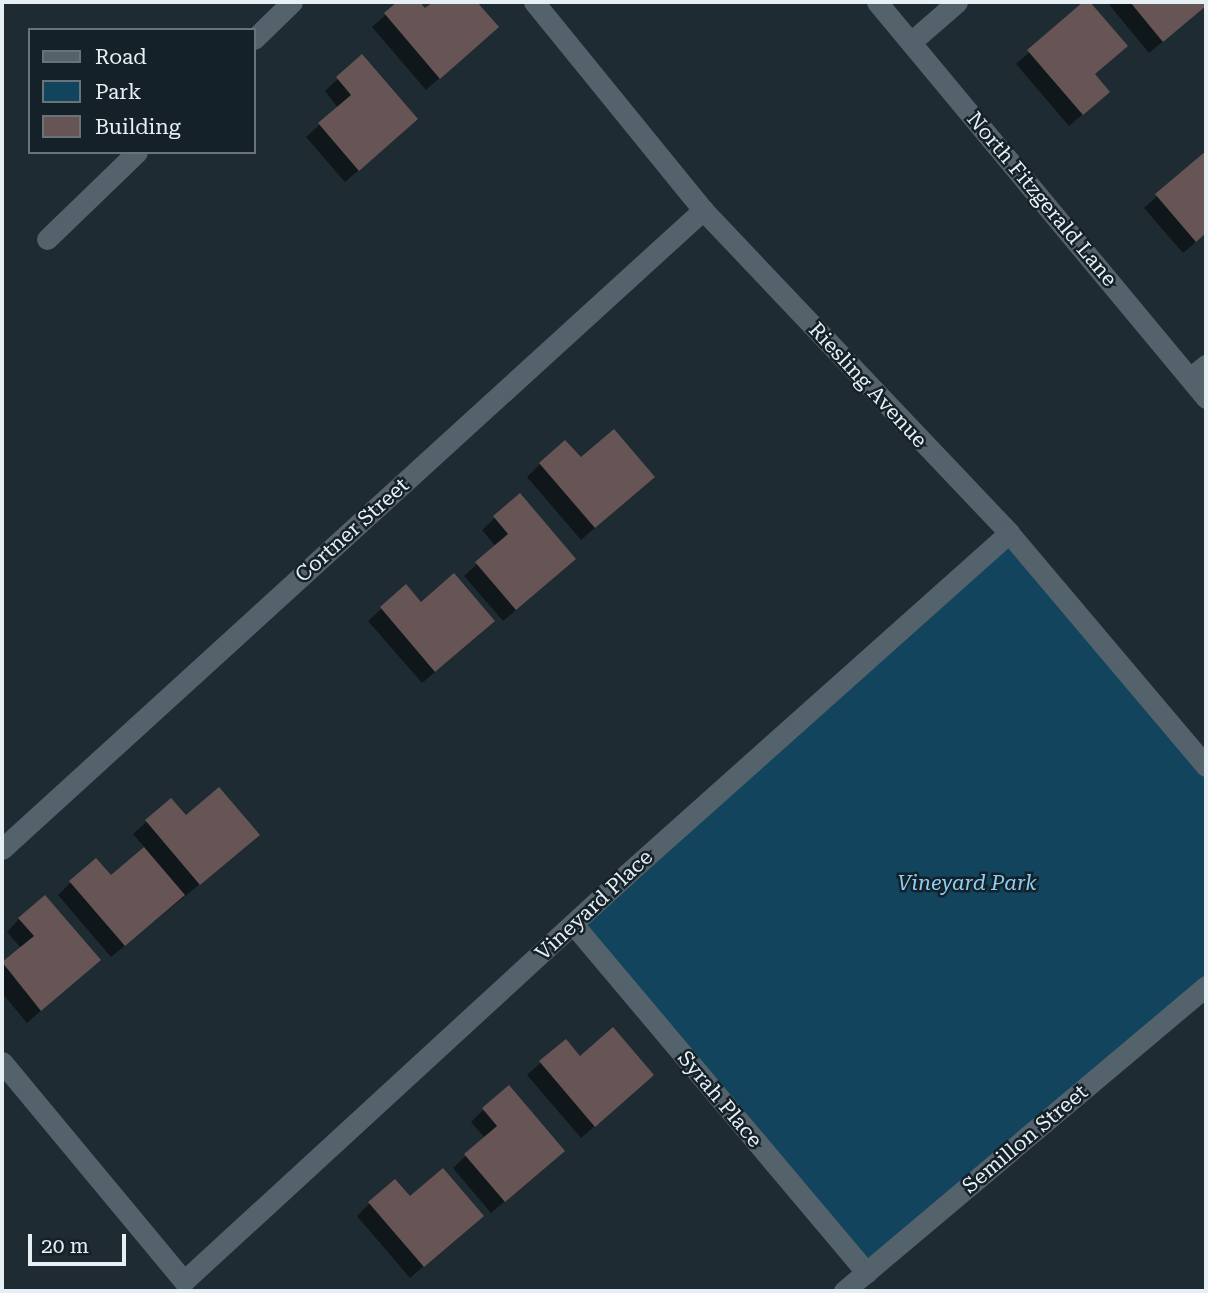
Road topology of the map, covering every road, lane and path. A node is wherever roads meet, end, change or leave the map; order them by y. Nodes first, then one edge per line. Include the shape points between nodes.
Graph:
1 (292, 2) edge
2 (534, 2) edge
3 (877, 2) edge
4 (957, 2) edge
5 (256, 37) edge
6 (911, 42) junction
7 (135, 154) edge
8 (703, 210) junction
9 (47, 239) dead end
10 (1198, 372) edge
11 (1206, 398) edge
12 (1009, 533) junction
13 (1206, 766) edge
14 (2, 849) edge
15 (573, 924) junction
16 (1206, 986) edge
17 (2, 1062) edge
18 (867, 1273) junction
19 (844, 1291) edge

1 - 5 street
2 - 8 street, Riesling Avenue
3 - 6 street, North Fitzgerald Lane
4 - 6 street
6 - 10 street, North Fitzgerald Lane
7 - 9 street
8 - 12 street, Riesling Avenue
8 - 14 street, Cortner Street
10 - 11 street, North Fitzgerald Lane
12 - 13 street, Riesling Avenue
12 - 15 street, Vineyard Place
15 - 17 street, Vineyard Place via 184,1281
15 - 18 street, Syrah Place
16 - 18 street, Semillon Street
18 - 19 street, Semillon Street

